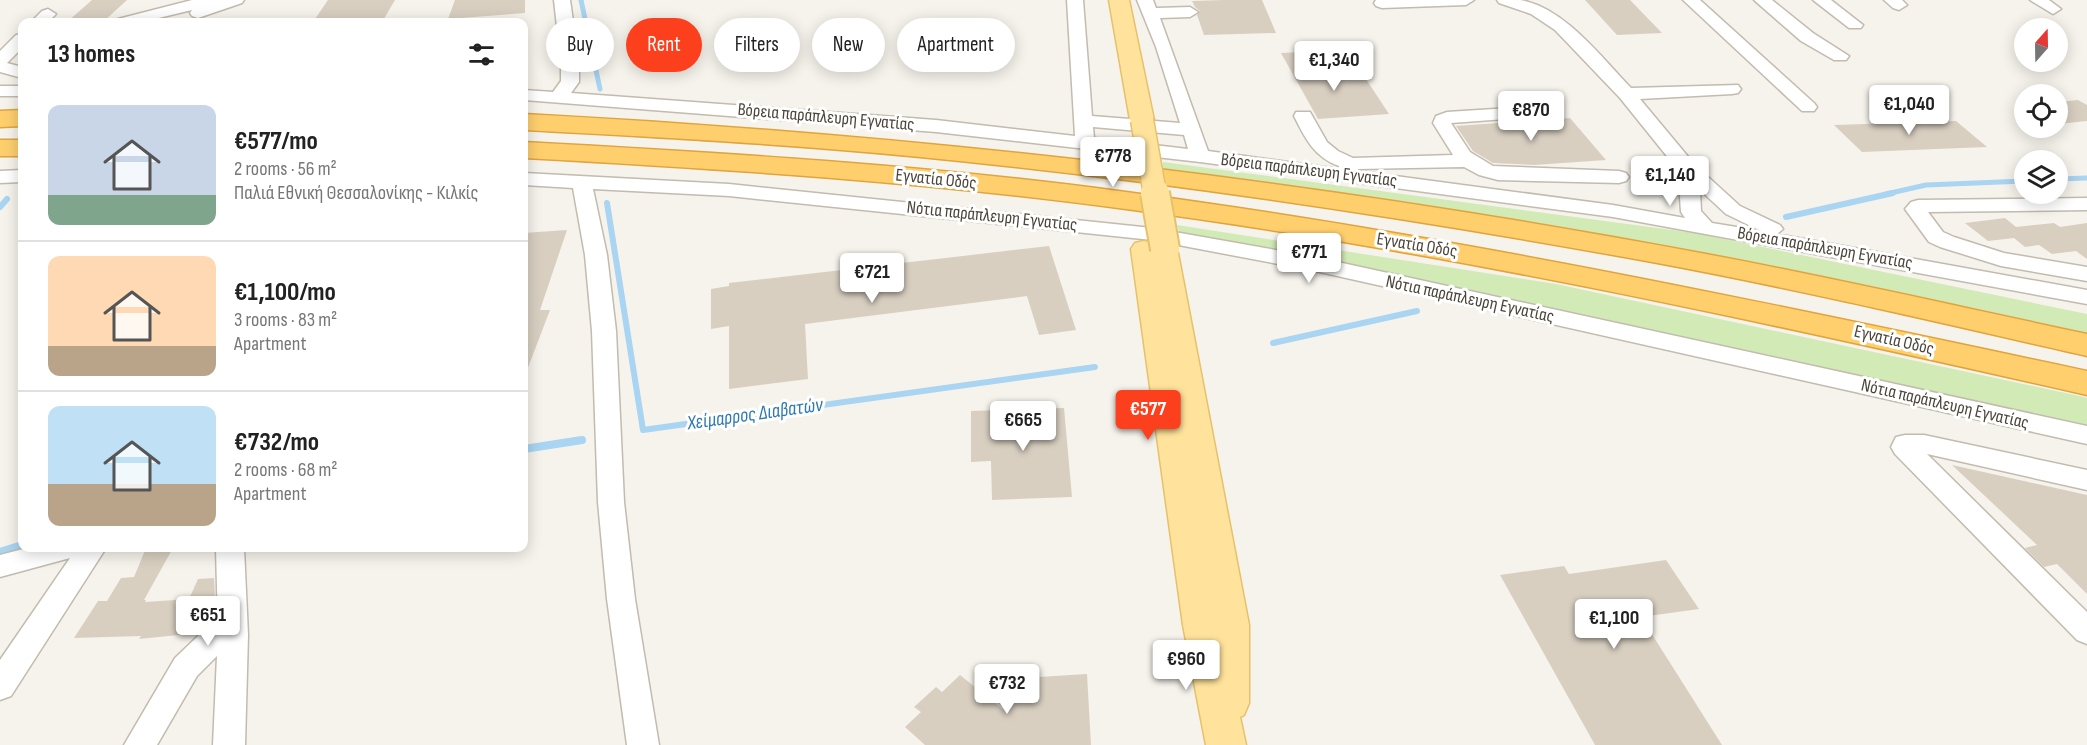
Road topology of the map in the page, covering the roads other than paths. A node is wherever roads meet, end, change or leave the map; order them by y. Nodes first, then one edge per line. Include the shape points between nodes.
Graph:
1 (212, 0) edge
2 (236, 0) edge
3 (562, 0) edge
4 (1075, 0) edge
5 (1105, 0) edge
6 (1119, 0) edge
7 (1466, 0) edge
8 (1505, 0) edge
9 (1691, 0) edge
10 (1762, 0) edge
11 (1821, 0) edge
12 (2038, 0) edge
13 (1382, 3) dead end
14 (1148, 6) edge
15 (2053, 9) dead end
16 (1190, 12) dead end
17 (140, 18) edge
18 (185, 18) edge
19 (1855, 25) dead end
20 (18, 43) edge
21 (1840, 56) dead end
22 (0, 60) edge
23 (0, 66) edge
24 (18, 72) edge
25 (1732, 89) dead end
26 (0, 91) edge
27 (18, 91) edge
28 (1626, 94) junction
29 (528, 95) edge
30 (559, 96) junction
31 (1808, 107) dead end
32 (1542, 112) dead end
33 (1303, 116) dead end
34 (18, 118) edge
35 (0, 119) edge
36 (1133, 120) junction
37 (1084, 121) junction
38 (528, 122) edge
39 (1192, 130) junction
40 (1085, 142) junction
41 (0, 148) edge
42 (18, 148) edge
43 (528, 150) edge
44 (1200, 156) junction
45 (1466, 161) junction
46 (1348, 169) junction
47 (1688, 169) junction
48 (18, 176) edge
49 (0, 177) edge
50 (1619, 177) dead end
51 (528, 178) edge
52 (582, 181) junction
53 (1715, 195) junction
54 (2087, 204) edge
55 (1704, 226) junction
56 (1838, 250) junction
57 (2001, 258) junction
58 (2087, 274) edge
59 (2006, 281) junction
60 (2087, 297) edge
61 (2087, 345) edge
62 (2087, 383) edge
63 (2087, 435) edge
64 (2087, 480) edge
65 (52, 552) edge
66 (89, 552) edge
67 (230, 552) edge
68 (0, 566) edge
69 (2087, 631) edge
70 (233, 635) junction
71 (0, 686) edge
72 (140, 745) edge
73 (229, 745) edge
74 (643, 745) edge
75 (1228, 745) edge

1 - 17 street
2 - 18 street
3 - 30 street via 570,82
4 - 37 street
5 - 36 main road
6 - 36 main road
7 - 13 street
8 - 28 street via 1537,11 1561,26
9 - 31 street
10 - 21 street via 1807,37
11 - 19 street
12 - 15 street
14 - 16 street
14 - 39 street
20 - 22 street
23 - 24 street
25 - 28 street
26 - 27 street
28 - 47 street
29 - 30 street, Βόρεια παράπλευρη Εγνατίας
30 - 40 street, Βόρεια παράπλευρη Εγνατίας
32 - 45 street via 1443,120
33 - 46 street via 1321,150
34 - 35 highway
36 - 75 main road via 1154,249 1230,625
37 - 39 street
37 - 40 street
38 - 61 highway, Εγνατία Οδός via 817,140 1234,187 1656,254
39 - 44 street
40 - 44 street, Βόρεια παράπλευρη Εγνατίας
41 - 42 highway
43 - 62 highway, Εγνατία Οδός via 803,166 1004,185 1236,216 1500,260
44 - 46 street, Βόρεια παράπλευρη Εγνατίας
45 - 46 street
45 - 50 street via 1498,174
46 - 55 street, Βόρεια παράπλευρη Εγνατίας
47 - 53 street
47 - 55 street via 1691,212
48 - 49 street
51 - 52 street, Νότια παράπλευρη Εγνατίας
52 - 63 street, Νότια παράπλευρη Εγνατίας via 729,190 1192,240
52 - 74 street via 596,255 604,331 611,502 621,599
53 - 55 street via 1716,214
53 - 56 street via 1747,218
54 - 57 street via 1915,209 1936,237
55 - 56 street, Βόρεια παράπλευρη Εγνατίας
56 - 59 street, Βόρεια παράπλευρη Εγνατίας
57 - 58 street
57 - 59 street
59 - 60 street, Βόρεια παράπλευρη Εγνατίας
64 - 69 street via 1924,444 1910,442 1904,447
65 - 68 street
66 - 71 street
67 - 70 street
70 - 72 street via 210,644 186,667
70 - 73 street

